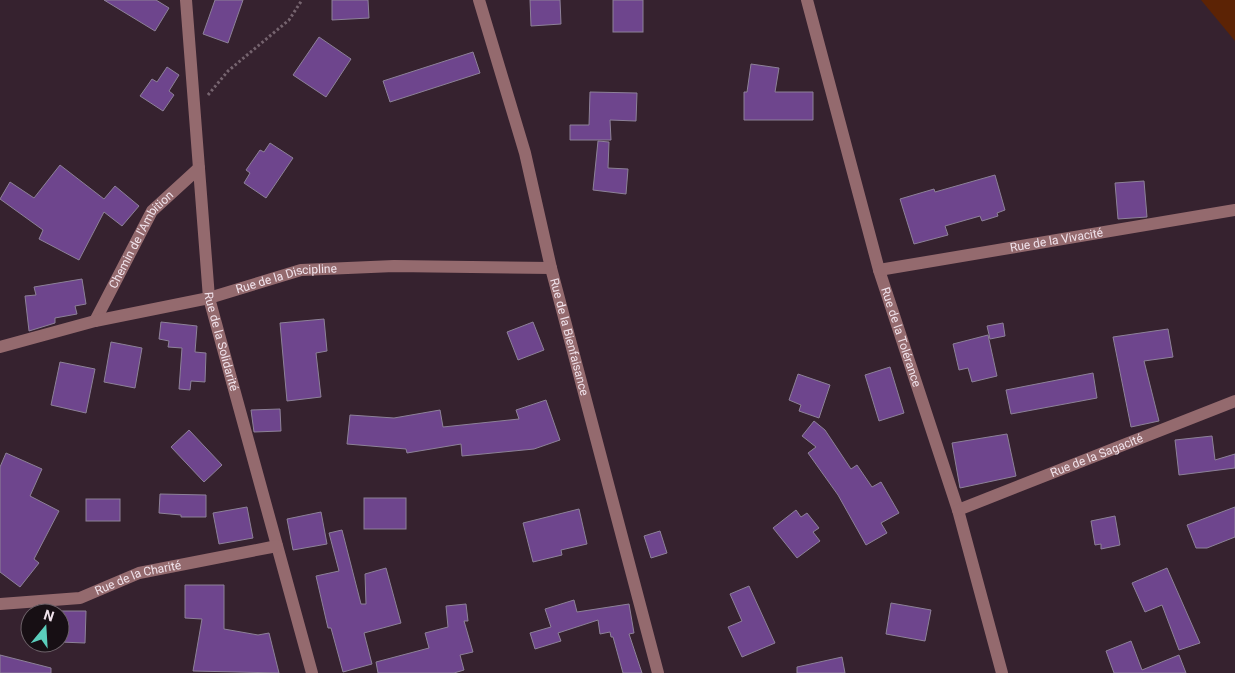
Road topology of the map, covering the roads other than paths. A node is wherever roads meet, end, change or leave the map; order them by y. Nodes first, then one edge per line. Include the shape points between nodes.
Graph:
1 (186, 0) edge
2 (479, 0) edge
3 (807, 0) edge
4 (198, 168) junction
5 (1235, 210) edge
6 (551, 268) junction
7 (879, 270) junction
8 (208, 298) junction
9 (95, 322) junction
10 (0, 347) edge
11 (1235, 401) edge
12 (958, 510) junction
13 (277, 546) junction
14 (0, 604) edge
15 (312, 673) edge
16 (658, 673) edge
17 (1002, 673) edge

1 - 4 street, Rue de la Solidarité
2 - 6 street, Rue de la Bienfaisance via 525,153
3 - 7 street, Rue de la Tolérance
4 - 8 street, Rue de la Solidarité
4 - 9 street, Chemin de l'Ambition via 152,211
5 - 7 street, Rue de la Vivacité
6 - 8 street, Rue de la Discipline via 394,266 301,270
6 - 16 street, Rue de la Bienfaisance
7 - 12 street, Rue de la Tolérance
8 - 9 street, Rue de la Discipline
8 - 13 street, Rue de la Solidarité
9 - 10 street, Rue de la Discipline
11 - 12 street, Rue de la Sagacité
12 - 17 street, Rue de la Tolérance
13 - 14 street, Rue de la Charité via 139,573 80,598
13 - 15 street, Rue de la Solidarité

